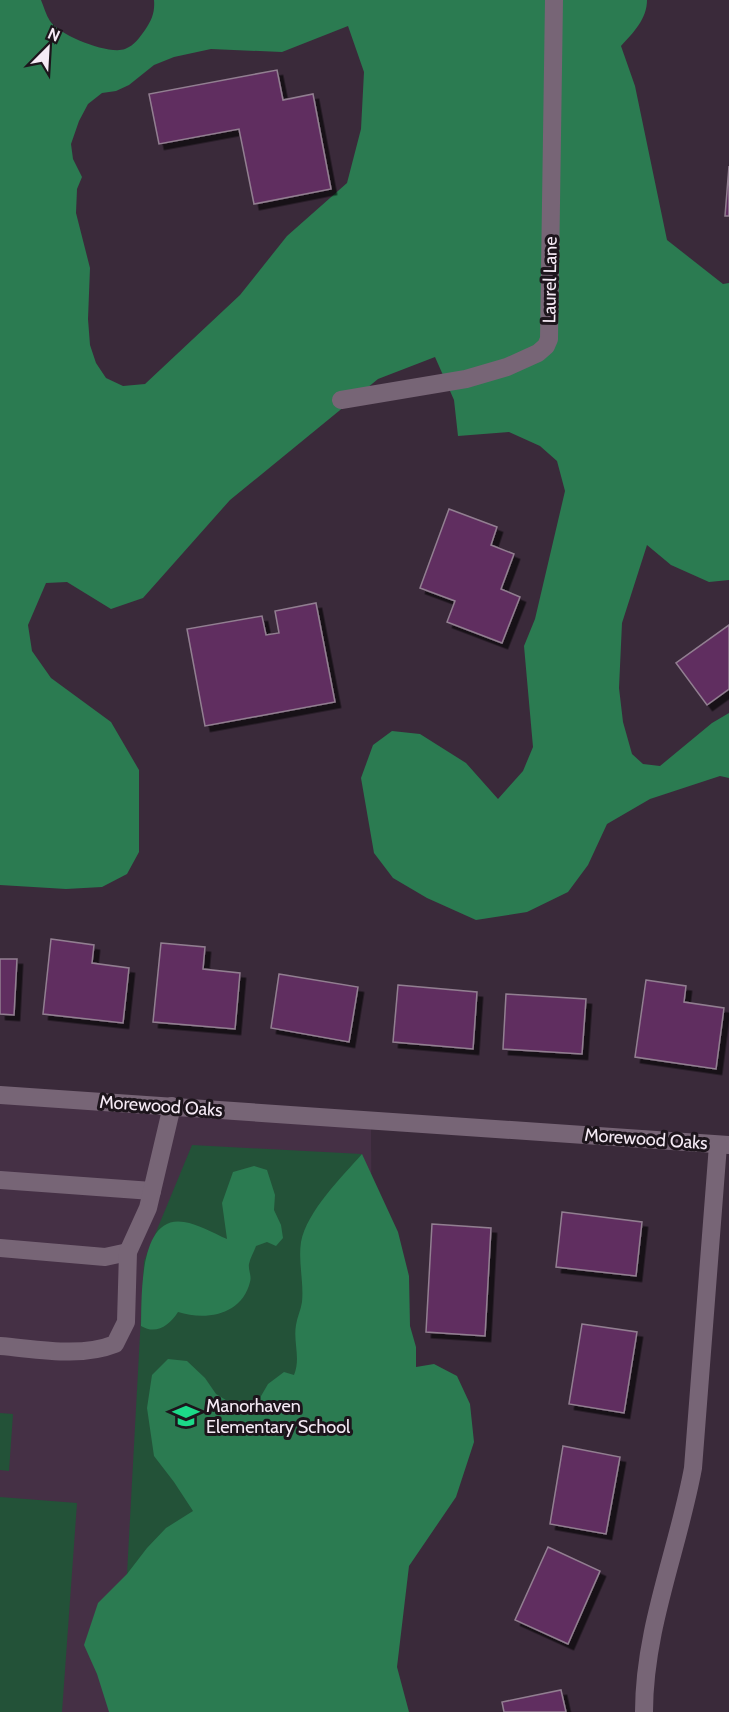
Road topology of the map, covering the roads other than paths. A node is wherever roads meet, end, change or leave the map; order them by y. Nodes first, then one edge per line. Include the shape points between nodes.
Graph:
1 (555, 0) edge
2 (341, 400) dead end
3 (0, 1095) edge
4 (172, 1106) junction
5 (724, 1145) edge
6 (0, 1179) edge
7 (152, 1191) junction
8 (0, 1248) edge
9 (128, 1252) junction
10 (0, 1346) edge
11 (644, 1712) edge

1 - 2 street, Laurel Lane via 546,346 507,367 466,379
3 - 4 street, Morewood Oaks
4 - 5 street, Morewood Oaks
4 - 7 street
5 - 11 street, Morewood Oaks via 693,1468 649,1645
6 - 7 street
7 - 9 street
8 - 9 street via 105,1257
9 - 10 street via 126,1322 115,1344 100,1350 72,1351

